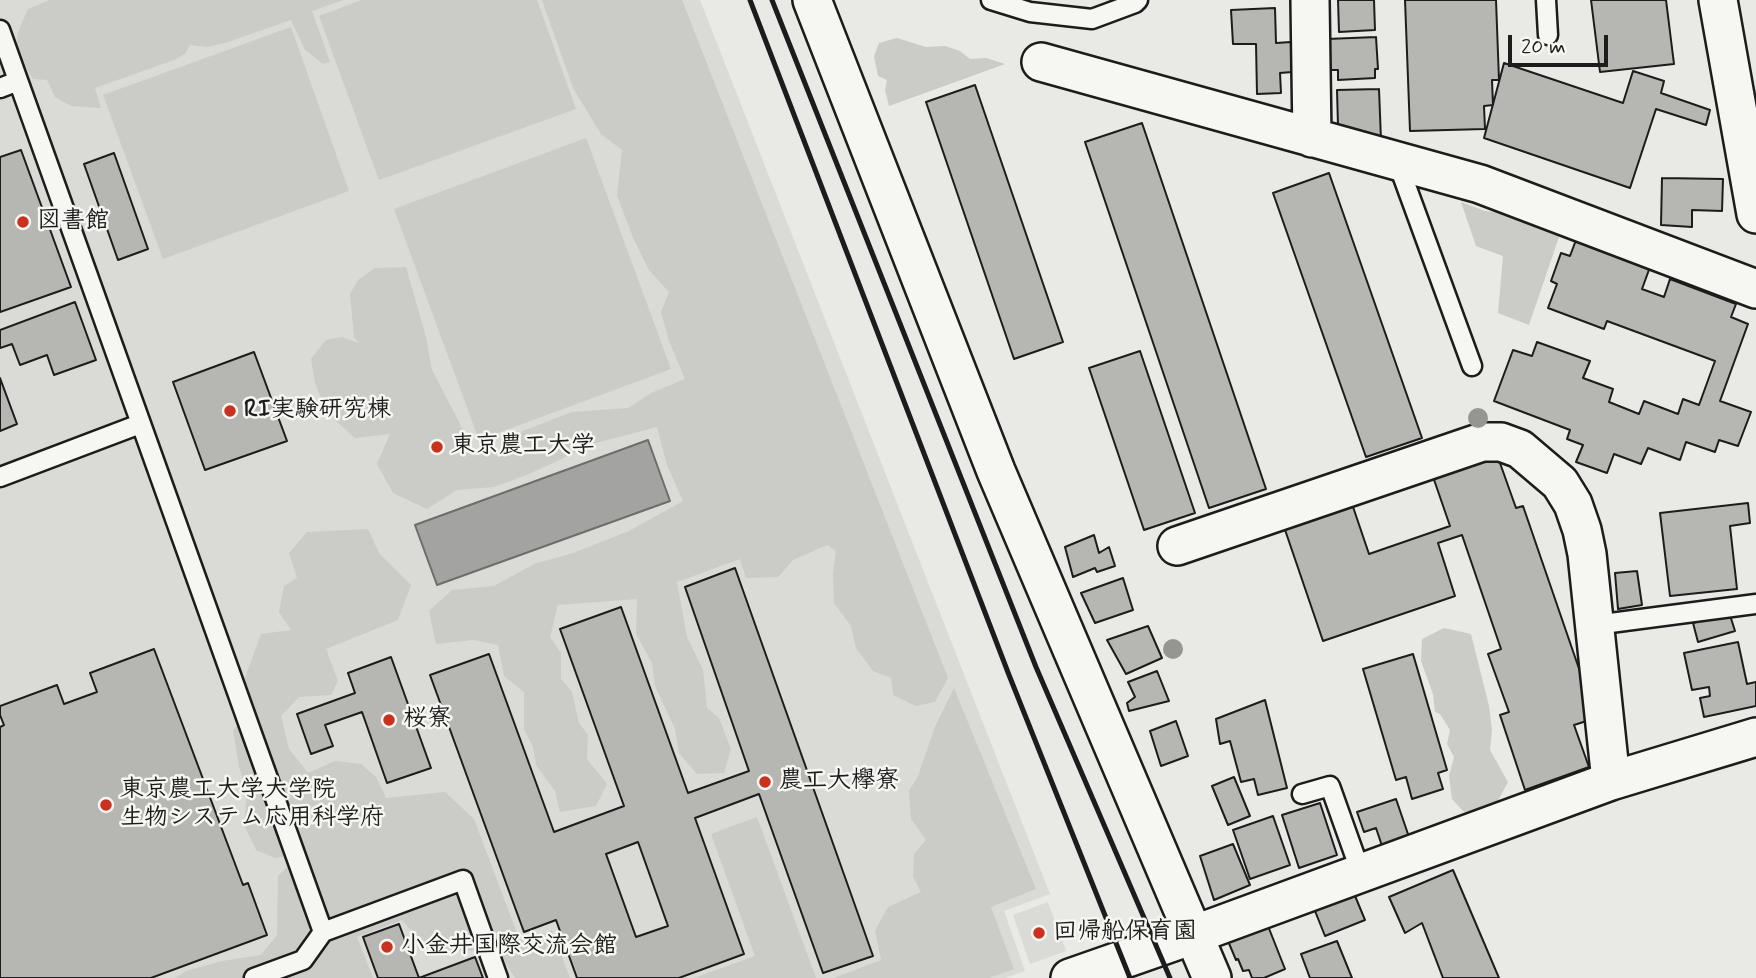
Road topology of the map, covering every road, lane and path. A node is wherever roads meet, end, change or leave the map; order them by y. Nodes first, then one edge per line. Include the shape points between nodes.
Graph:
1 (812, 0) edge
2 (1138, 0) edge
3 (1310, 0) edge
4 (1546, 0) edge
5 (1718, 0) edge
6 (995, 1) edge
7 (1030, 6) edge
8 (0, 30) edge
9 (1548, 35) dead end
10 (1041, 62) dead end
11 (18, 81) junction
12 (0, 88) edge
13 (1312, 138) junction
14 (1397, 161) junction
15 (1756, 214) edge
16 (1756, 289) edge
17 (1472, 366) dead end
18 (140, 424) junction
19 (0, 477) edge
20 (1177, 546) dead end
21 (1756, 604) edge
22 (1595, 625) junction
23 (1756, 737) edge
24 (1611, 780) junction
25 (1303, 794) dead end
26 (1361, 873) junction
27 (323, 932) junction
28 (1193, 935) junction
29 (254, 978) edge
30 (498, 978) edge
31 (1070, 978) edge
32 (1212, 978) edge

1 - 28 street via 996,471
2 - 7 lane via 1092,19
3 - 13 street
4 - 9 lane
5 - 15 street
6 - 7 lane
8 - 11 lane
10 - 13 street
11 - 12 lane
11 - 18 lane
13 - 14 street
14 - 16 street via 1480,184
14 - 17 lane
18 - 19 lane
18 - 27 lane
20 - 22 street via 1482,442 1501,442 1520,449 1542,466 1573,504 1587,554
21 - 22 lane
22 - 24 street
23 - 24 street
24 - 26 street
25 - 26 lane via 1330,786
26 - 28 street
27 - 29 lane via 303,960
27 - 30 lane via 463,880
28 - 31 street
28 - 32 street

